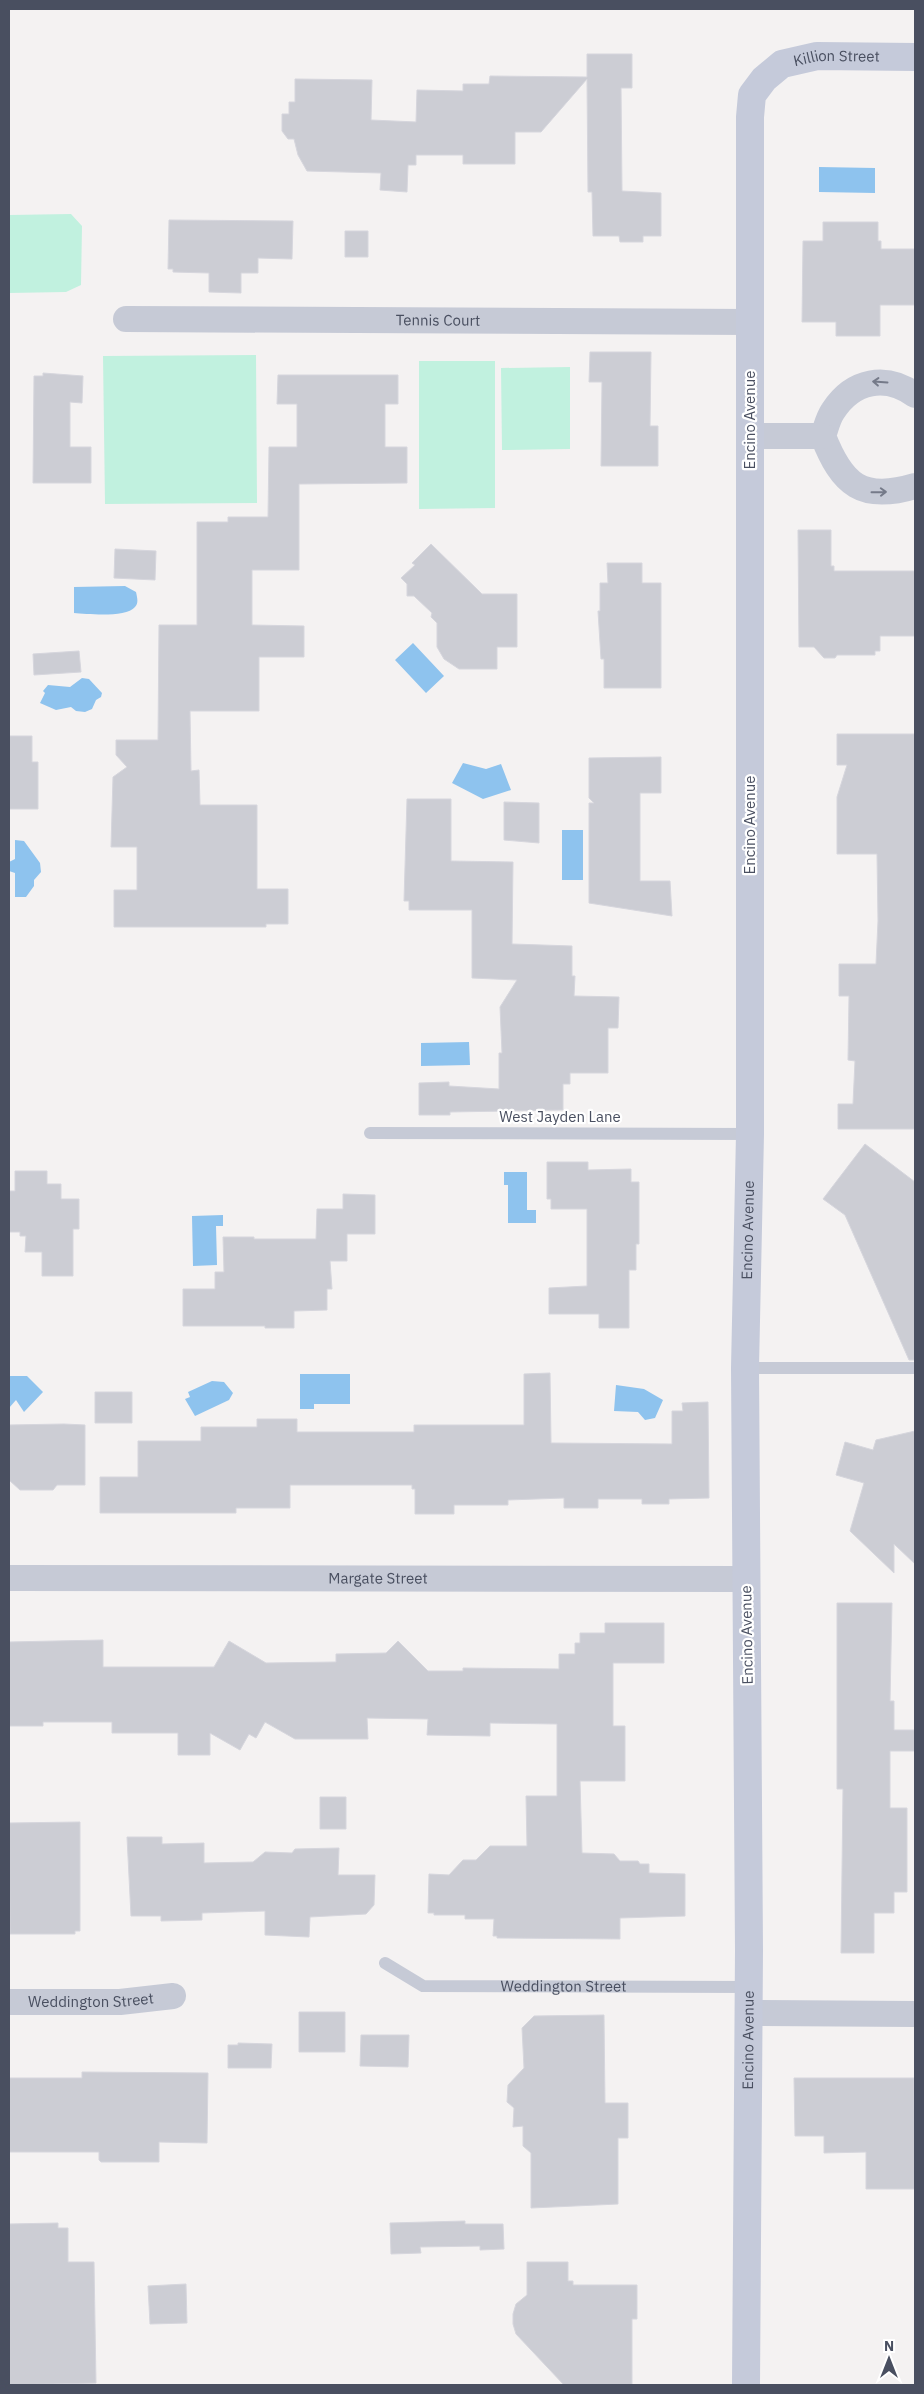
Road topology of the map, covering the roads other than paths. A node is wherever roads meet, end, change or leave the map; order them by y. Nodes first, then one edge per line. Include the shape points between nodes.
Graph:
1 (915, 57) edge
2 (764, 78) joint
3 (126, 319) dead end
4 (750, 322) junction
5 (915, 395) edge
6 (750, 436) junction
7 (823, 436) junction
8 (915, 486) edge
9 (370, 1133) dead end
10 (750, 1134) junction
11 (745, 1368) junction
12 (915, 1368) edge
13 (9, 1578) edge
14 (746, 1579) junction
15 (386, 1963) dead end
16 (173, 1996) dead end
17 (749, 2000) junction
18 (9, 2002) edge
19 (915, 2014) edge
20 (746, 2385) edge

1 - 2 street, Killion Street via 817,56 782,64
2 - 4 street, Encino Avenue via 752,95 750,117
3 - 4 street, Tennis Court
4 - 6 street, Encino Avenue
5 -> 7 street via 901,384 874,381 845,395 832,412
6 - 7 street
6 - 10 street, Encino Avenue
7 -> 8 street via 832,460 846,479 871,492
9 - 10 lane, West Jayden Lane
10 - 11 street, Encino Avenue
11 - 12 lane
11 - 14 street, Encino Avenue
13 - 14 street, Margate Street
14 - 17 street, Encino Avenue
15 - 17 lane, Weddington Street via 423,1986
16 - 18 street, Weddington Street via 120,2002
17 - 19 street, Weddington Street
17 - 20 street, Encino Avenue

